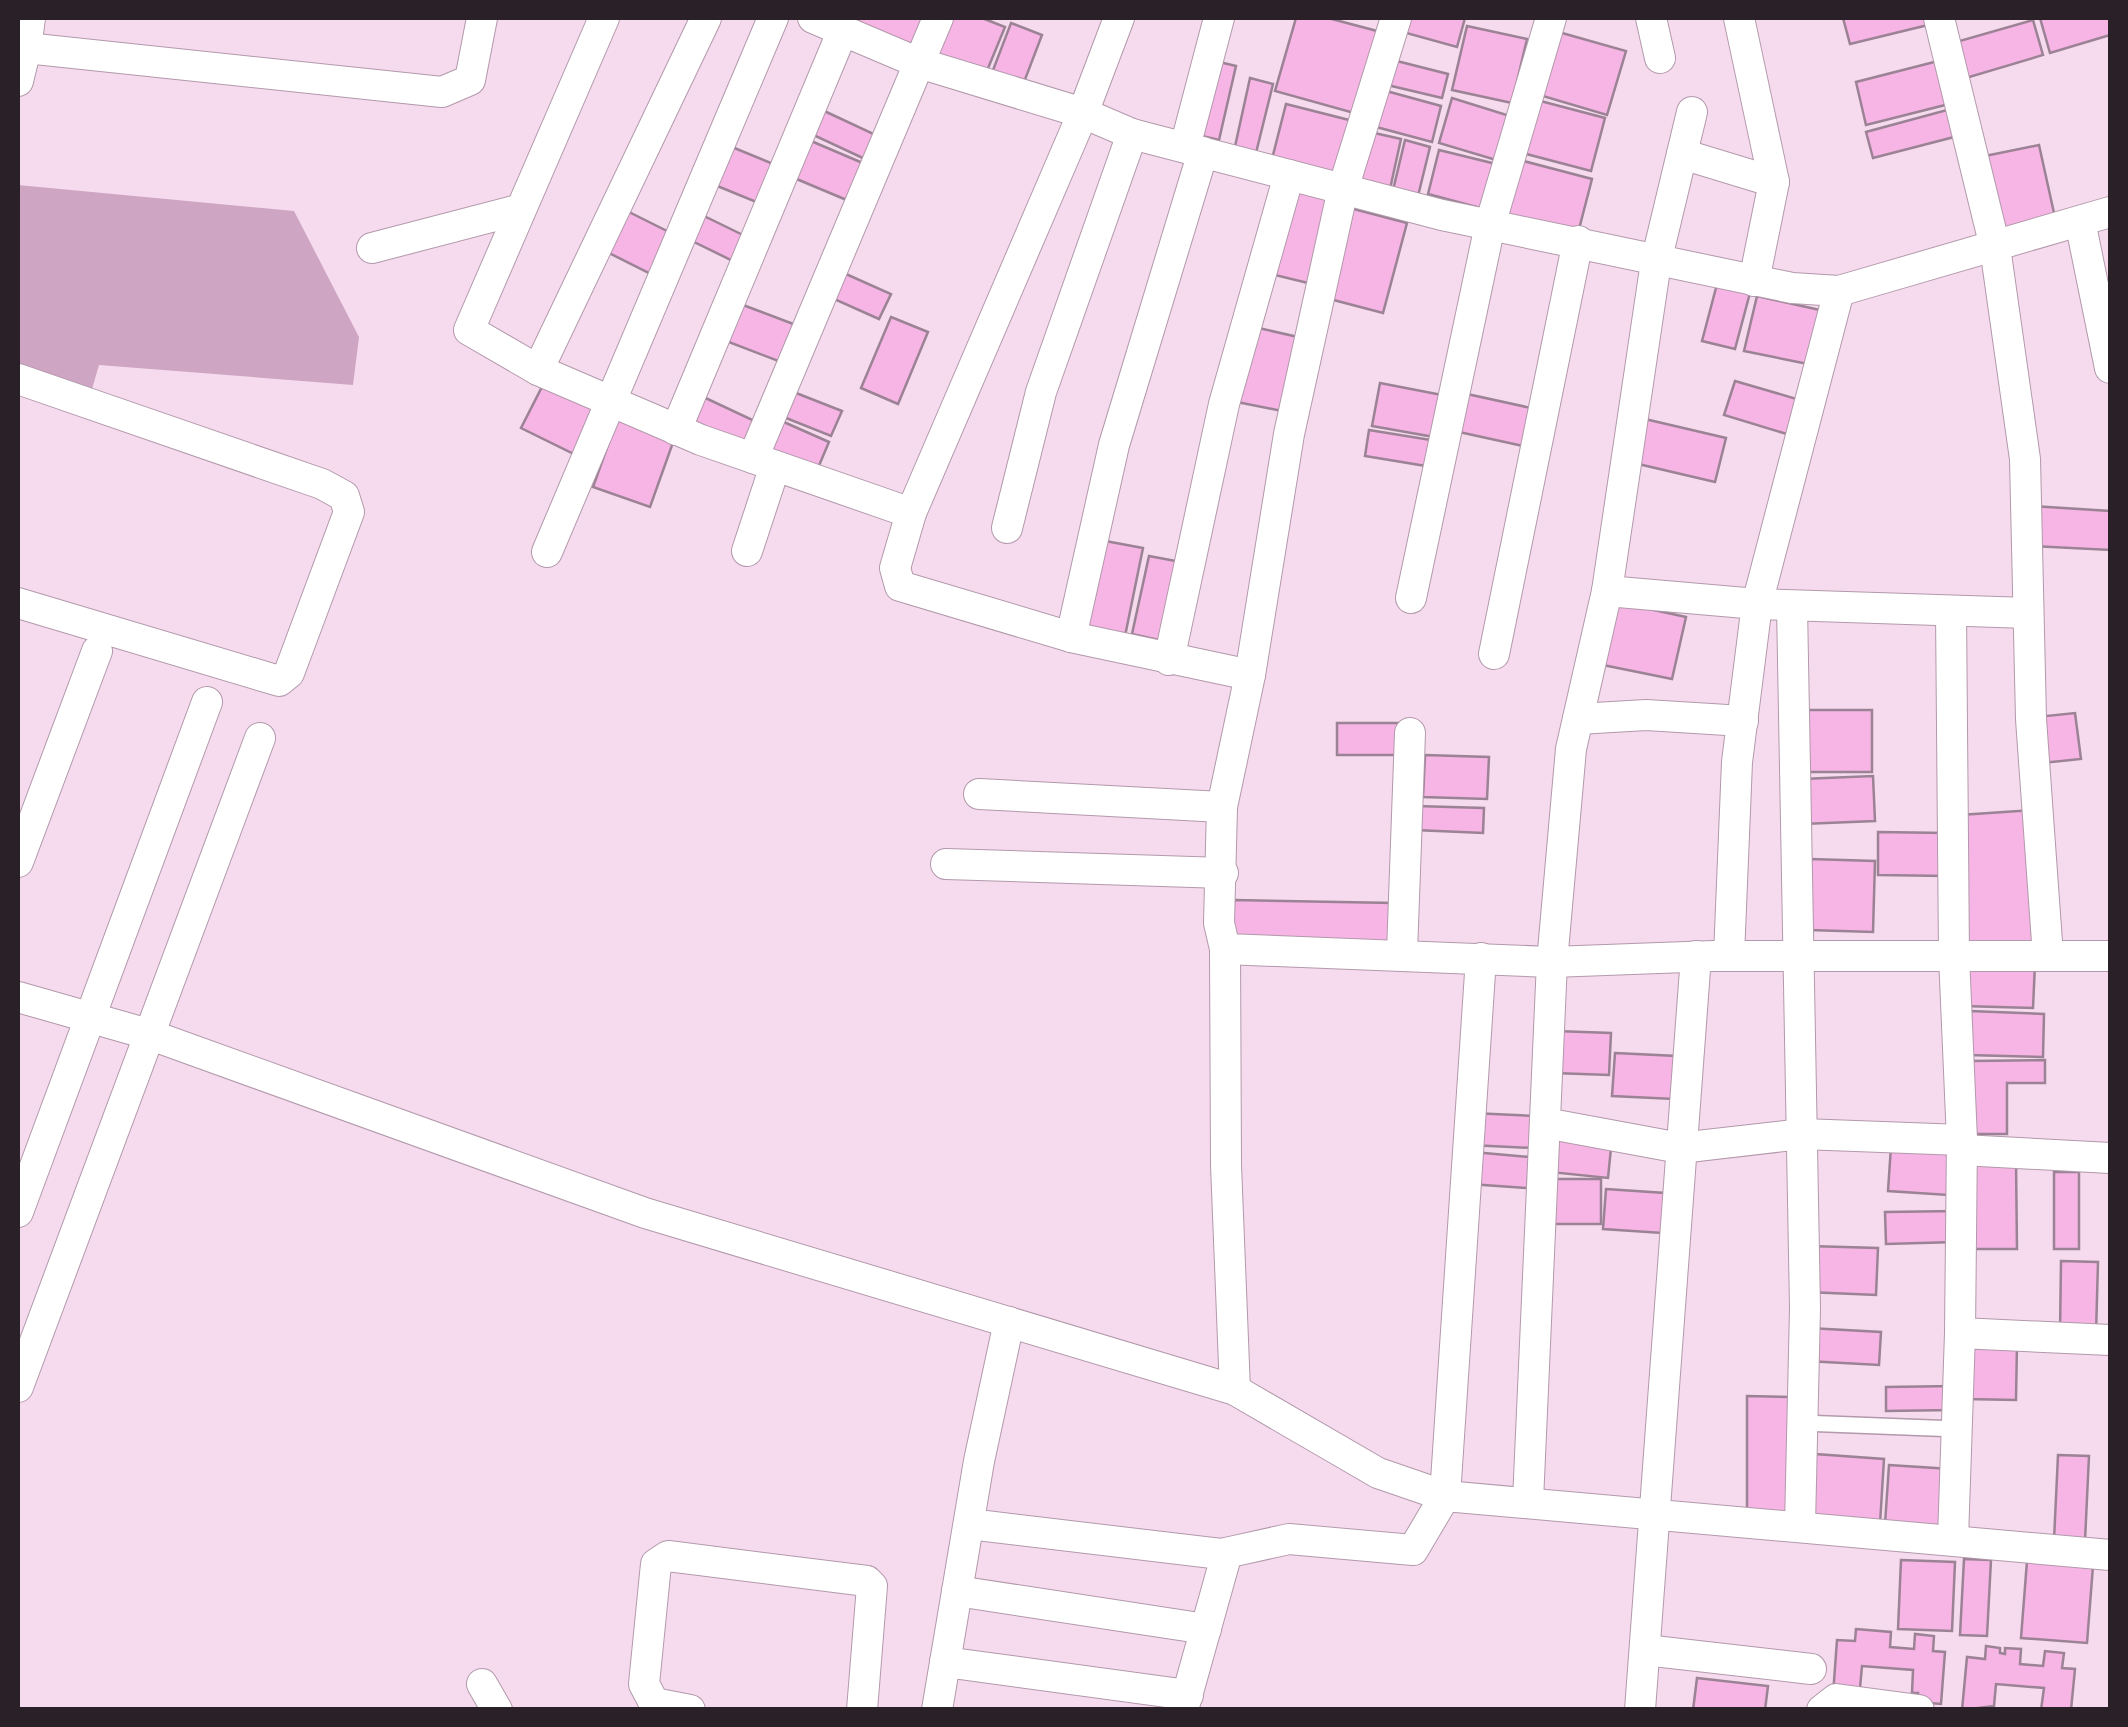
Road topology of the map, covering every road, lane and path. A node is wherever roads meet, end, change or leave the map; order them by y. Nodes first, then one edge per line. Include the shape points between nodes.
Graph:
1 (30, 18) edge
2 (482, 18) edge
3 (604, 18) edge
4 (706, 18) edge
5 (773, 18) edge
6 (813, 18) edge
7 (938, 18) edge
8 (1119, 18) edge
9 (1219, 18) edge
10 (1396, 18) edge
11 (1550, 18) edge
12 (1652, 18) edge
13 (1739, 18) edge
14 (1939, 18) edge
15 (844, 30) junction
16 (26, 48) junction
17 (1660, 58) dead end
18 (919, 62) junction
19 (18, 81) edge
20 (1692, 112) dead end
21 (1084, 113) junction
22 (1132, 134) junction
23 (1194, 150) junction
24 (1682, 154) junction
25 (1288, 175) junction
26 (1774, 182) junction
27 (1343, 189) junction
28 (518, 210) junction
29 (2110, 212) edge
30 (2080, 221) junction
31 (1490, 225) junction
32 (1578, 242) junction
33 (1995, 247) junction
34 (372, 248) dead end
35 (1656, 262) junction
36 (1754, 280) junction
37 (1839, 291) junction
38 (2110, 368) edge
39 (538, 370) junction
40 (18, 380) edge
41 (608, 400) junction
42 (676, 430) junction
43 (764, 462) junction
44 (911, 513) junction
45 (1007, 528) dead end
46 (747, 551) dead end
47 (547, 552) dead end
48 (1607, 591) junction
49 (1411, 598) dead end
50 (18, 603) edge
51 (1757, 604) junction
52 (1792, 606) junction
53 (1951, 611) junction
54 (2028, 613) junction
55 (1071, 637) junction
56 (98, 651) dead end
57 (1494, 654) dead end
58 (1168, 660) junction
59 (1250, 675) junction
60 (207, 702) dead end
61 (1578, 718) junction
62 (1742, 721) junction
63 (1410, 734) dead end
64 (260, 738) dead end
65 (979, 794) dead end
66 (1222, 807) junction
67 (18, 862) edge
68 (946, 864) dead end
69 (1223, 874) junction
70 (1225, 949) junction
71 (1402, 953) junction
72 (1696, 956) junction
73 (1729, 956) junction
74 (1800, 956) junction
75 (1954, 956) junction
76 (2048, 956) junction
77 (2110, 956) edge
78 (1481, 958) junction
79 (1552, 962) junction
80 (19, 1003) edge
81 (92, 1015) junction
82 (148, 1034) junction
83 (1545, 1123) junction
84 (1802, 1134) junction
85 (1962, 1145) junction
86 (1680, 1148) junction
87 (2110, 1158) edge
88 (18, 1212) edge
89 (1009, 1322) junction
90 (1960, 1333) junction
91 (2110, 1340) edge
92 (18, 1386) edge
93 (1235, 1390) junction
94 (1802, 1423) junction
95 (1957, 1430) junction
96 (1444, 1496) junction
97 (1528, 1501) junction
98 (1655, 1512) junction
99 (968, 1524) junction
100 (1800, 1526) junction
101 (1953, 1539) junction
102 (1228, 1553) junction
103 (2110, 1554) edge
104 (958, 1591) junction
105 (1206, 1630) junction
106 (1645, 1650) junction
107 (945, 1662) junction
108 (1811, 1669) dead end
109 (1185, 1702) edge
110 (690, 1710) edge
111 (862, 1710) edge
112 (937, 1710) edge
113 (1640, 1710) edge
114 (1822, 1710) edge
115 (1919, 1710) edge

1 - 16 street
2 - 16 street via 470,80 442,92
3 - 28 street
4 - 39 street
5 - 41 street
6 - 15 street
7 - 18 street
8 - 21 street
9 - 23 street
10 - 27 street
11 - 31 street
12 - 17 street
13 - 26 street
14 - 33 street
15 - 18 street
15 - 42 street
16 - 19 street
18 - 21 street
18 - 43 street
20 - 24 street
21 - 22 street
21 - 44 street
22 - 23 street
22 - 45 street via 1042,392
23 - 25 street
23 - 55 street via 1114,445
24 - 26 street
24 - 35 street
25 - 27 street
25 - 58 street via 1224,404
26 - 36 street
27 - 31 street
27 - 59 street via 1289,434
28 - 34 street
28 - 39 street via 469,330
29 - 30 street
30 - 33 street
30 - 38 street
31 - 32 street
31 - 49 street
32 - 35 street
32 - 57 street
33 - 37 street
33 - 54 street via 2025,459
35 - 36 street
35 - 48 street
36 - 37 street
37 - 51 street
39 - 41 street
40 - 50 street via 322,484 344,496 350,512 289,673 279,681
41 - 42 street
41 - 47 street
42 - 43 street
43 - 44 street
43 - 46 street
44 - 55 street via 895,568 900,586
48 - 51 street
48 - 61 street
51 - 52 street
51 - 62 street
52 - 53 street
52 - 74 street
53 - 54 street
53 - 75 street
54 - 76 street
55 - 58 street
56 - 67 street
58 - 59 street
59 - 66 street
60 - 81 street
61 - 62 street
61 - 79 street
62 - 73 street
63 - 71 street
64 - 82 street
65 - 66 street
66 - 69 street
68 - 69 street
69 - 70 street via 1218,923
70 - 71 street
70 - 93 street
71 - 78 street
72 - 73 street
72 - 79 street
72 - 86 street
73 - 74 street
74 - 75 street
74 - 84 street
75 - 76 street
75 - 85 street
76 - 77 street
78 - 79 street
78 - 96 street
79 - 83 street
80 - 81 street
81 - 82 street
81 - 88 street
82 - 89 street via 645,1213
82 - 92 street
83 - 86 street
83 - 97 street
84 - 85 street
84 - 86 street
84 - 94 street
85 - 87 street
85 - 90 street
86 - 98 street
89 - 93 street
89 - 99 street
90 - 91 street
90 - 95 street
93 - 96 street via 1378,1473
94 - 95 lane
94 - 100 street
95 - 101 street
96 - 97 street
96 - 102 street via 1413,1550 1289,1539
97 - 98 street
98 - 100 street
98 - 106 street
99 - 102 street
99 - 104 street
100 - 101 street
101 - 103 street
102 - 105 street
104 - 105 street
104 - 107 street
105 - 109 street
106 - 108 street
106 - 113 street
107 - 109 street
107 - 112 street
110 - 111 street via 654,1703 644,1684 656,1564 668,1556 867,1581 874,1606
114 - 115 street via 1836,1699

